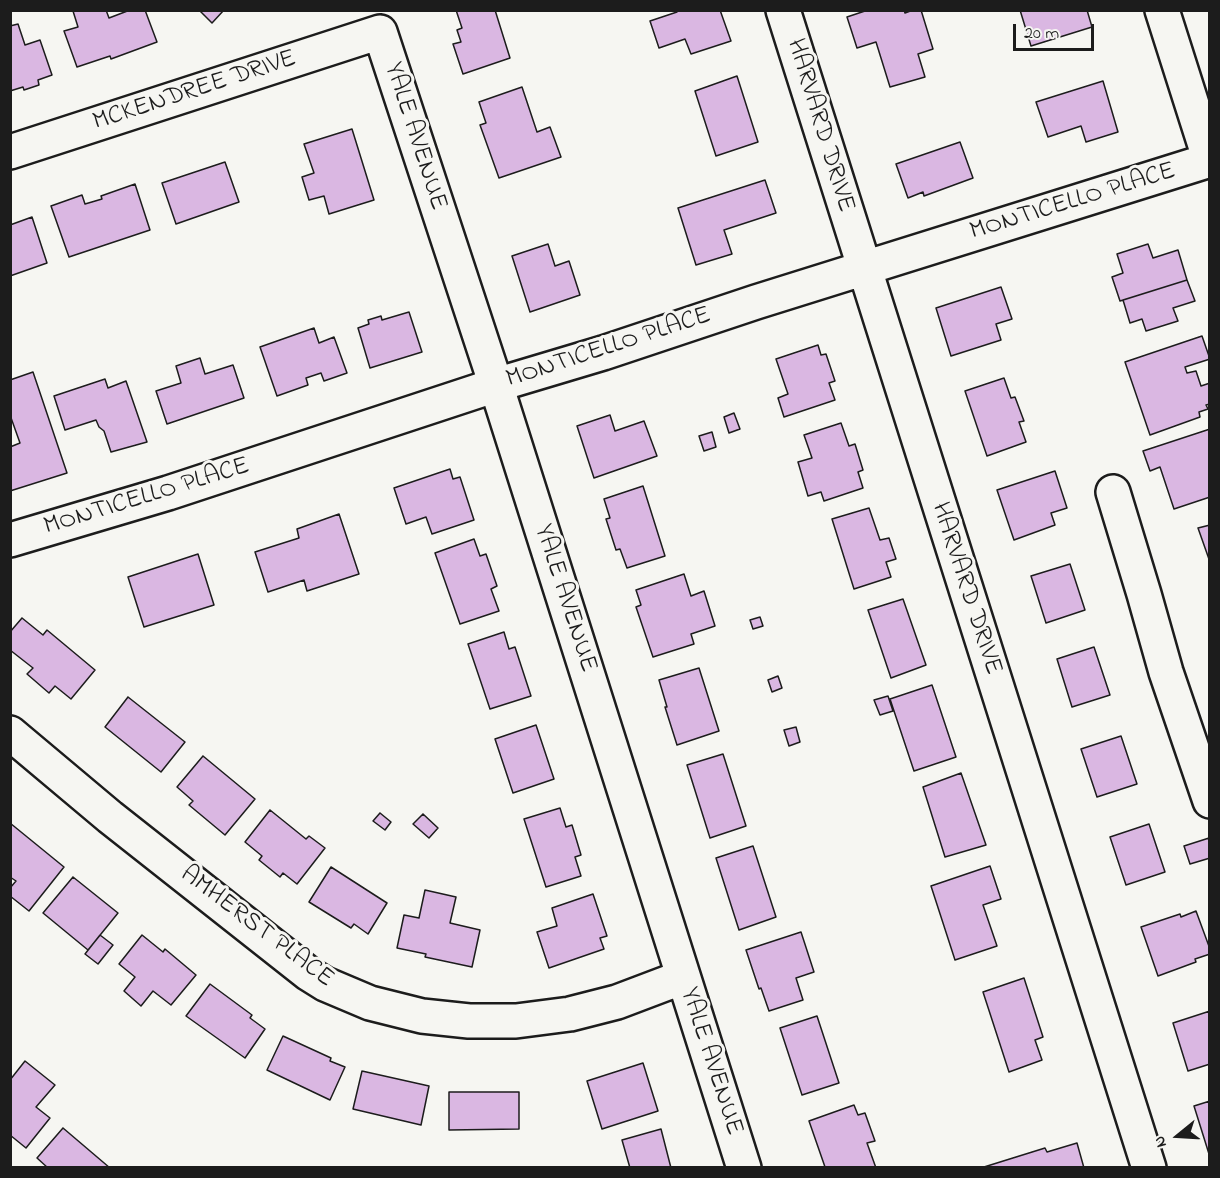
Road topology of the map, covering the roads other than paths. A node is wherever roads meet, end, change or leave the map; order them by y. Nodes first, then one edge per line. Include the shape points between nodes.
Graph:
1 (783, 10) edge
2 (1162, 10) edge
3 (380, 32) joint
4 (10, 153) edge
5 (1209, 160) edge
6 (864, 269) junction
7 (496, 385) junction
8 (1113, 492) dead end
9 (10, 540) edge
10 (10, 733) edge
11 (1209, 801) edge
12 (683, 977) junction
13 (744, 1167) edge
14 (1149, 1167) edge

1 - 6 street, HARVARD DRIVE
2 - 5 street
3 - 4 street, MCKENDREE DRIVE
3 - 7 street, YALE AVENUE
5 - 6 street, MONTICELLO PLACE
6 - 7 street, MONTICELLO PLACE
6 - 14 street, HARVARD DRIVE
7 - 9 street, MONTICELLO PLACE via 168,493
7 - 12 street, YALE AVENUE
8 - 11 street
10 - 12 street, AMHERST PLACE via 309,974 370,1003 422,1016 516,1021 570,1014 617,1002
12 - 13 street, YALE AVENUE

